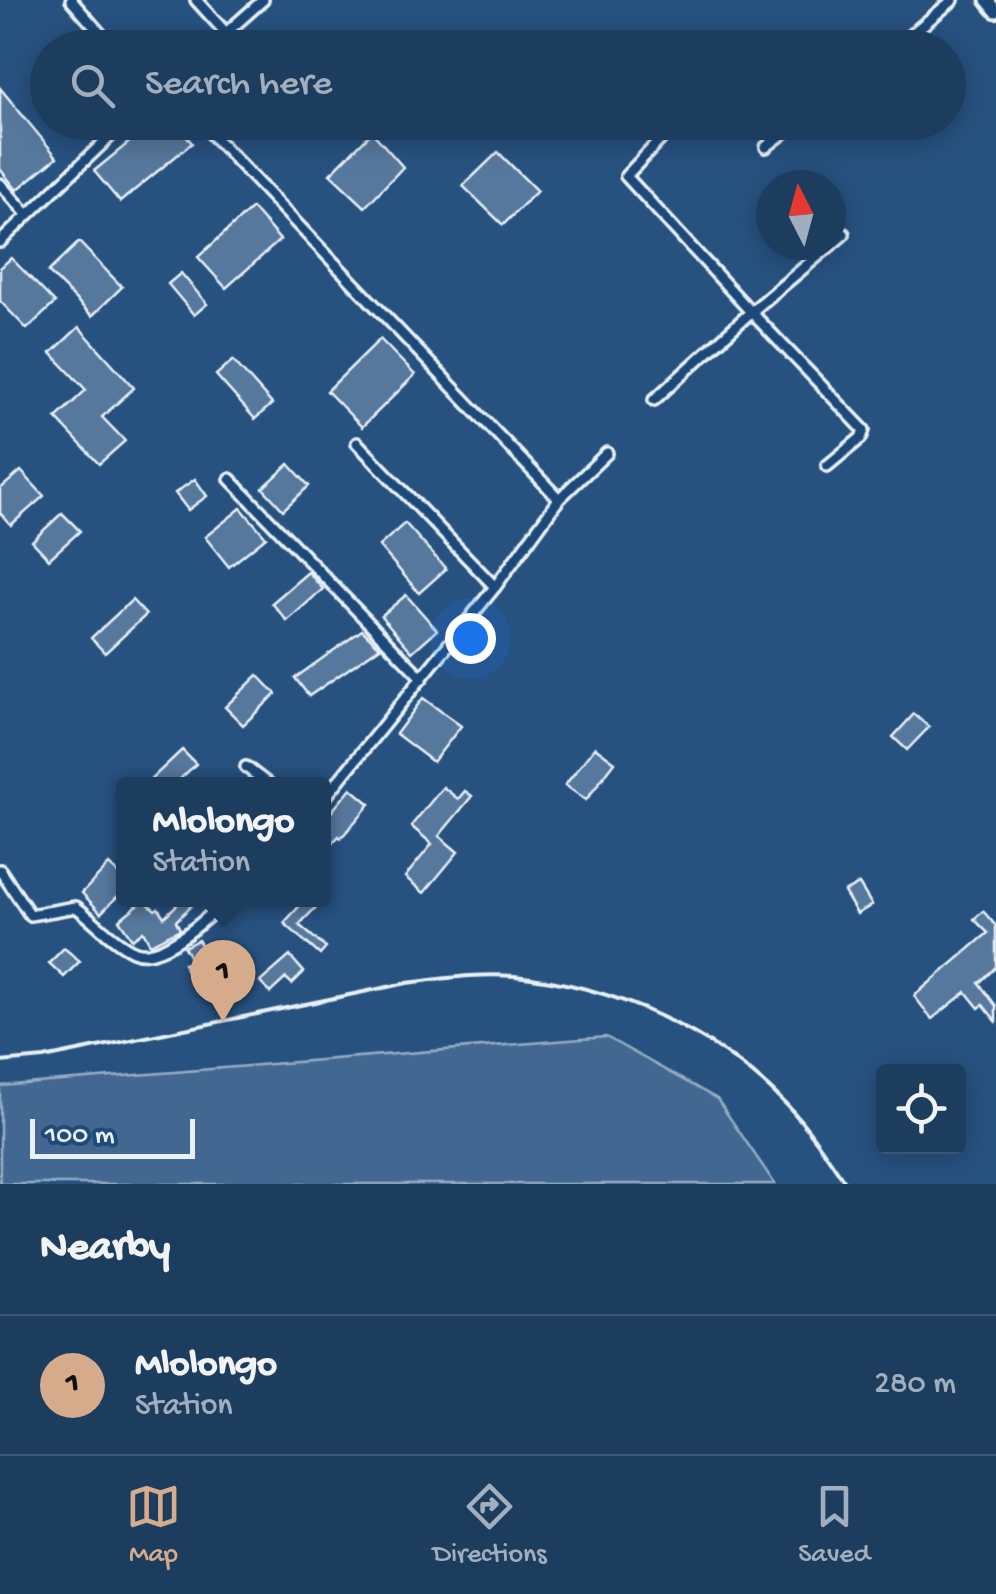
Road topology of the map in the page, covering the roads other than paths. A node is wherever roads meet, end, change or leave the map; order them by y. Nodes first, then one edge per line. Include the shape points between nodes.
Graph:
1 (71, 0) edge
2 (196, 0) edge
3 (262, 0) edge
4 (953, 0) edge
5 (986, 0) edge
6 (996, 12) edge
7 (98, 30) edge
8 (223, 30) edge
9 (229, 30) edge
10 (917, 30) edge
11 (106, 140) edge
12 (217, 140) edge
13 (660, 140) edge
14 (775, 140) edge
15 (766, 147) dead end
16 (0, 184) edge
17 (27, 214) junction
18 (0, 242) edge
19 (813, 260) edge
20 (750, 312) junction
21 (654, 400) dead end
22 (357, 444) dead end
23 (607, 452) dead end
24 (827, 466) dead end
25 (230, 479) dead end
26 (560, 499) junction
27 (496, 586) junction
28 (422, 678) junction
29 (246, 767) dead end
30 (259, 777) edge
31 (331, 790) edge
32 (0, 870) edge
33 (219, 907) edge

1 - 7 street
2 - 8 street
3 - 9 street
4 - 10 street
5 - 6 street
11 - 17 street
12 - 26 street
13 - 20 street via 626,176
14 - 15 street
16 - 17 street
17 - 18 street
19 - 20 street
20 - 21 street
20 - 24 street via 864,430
22 - 27 street
23 - 26 street
25 - 28 street
26 - 27 street
27 - 28 street
28 - 31 street
29 - 30 street
32 - 33 street via 30,915 76,907 143,954 174,942

